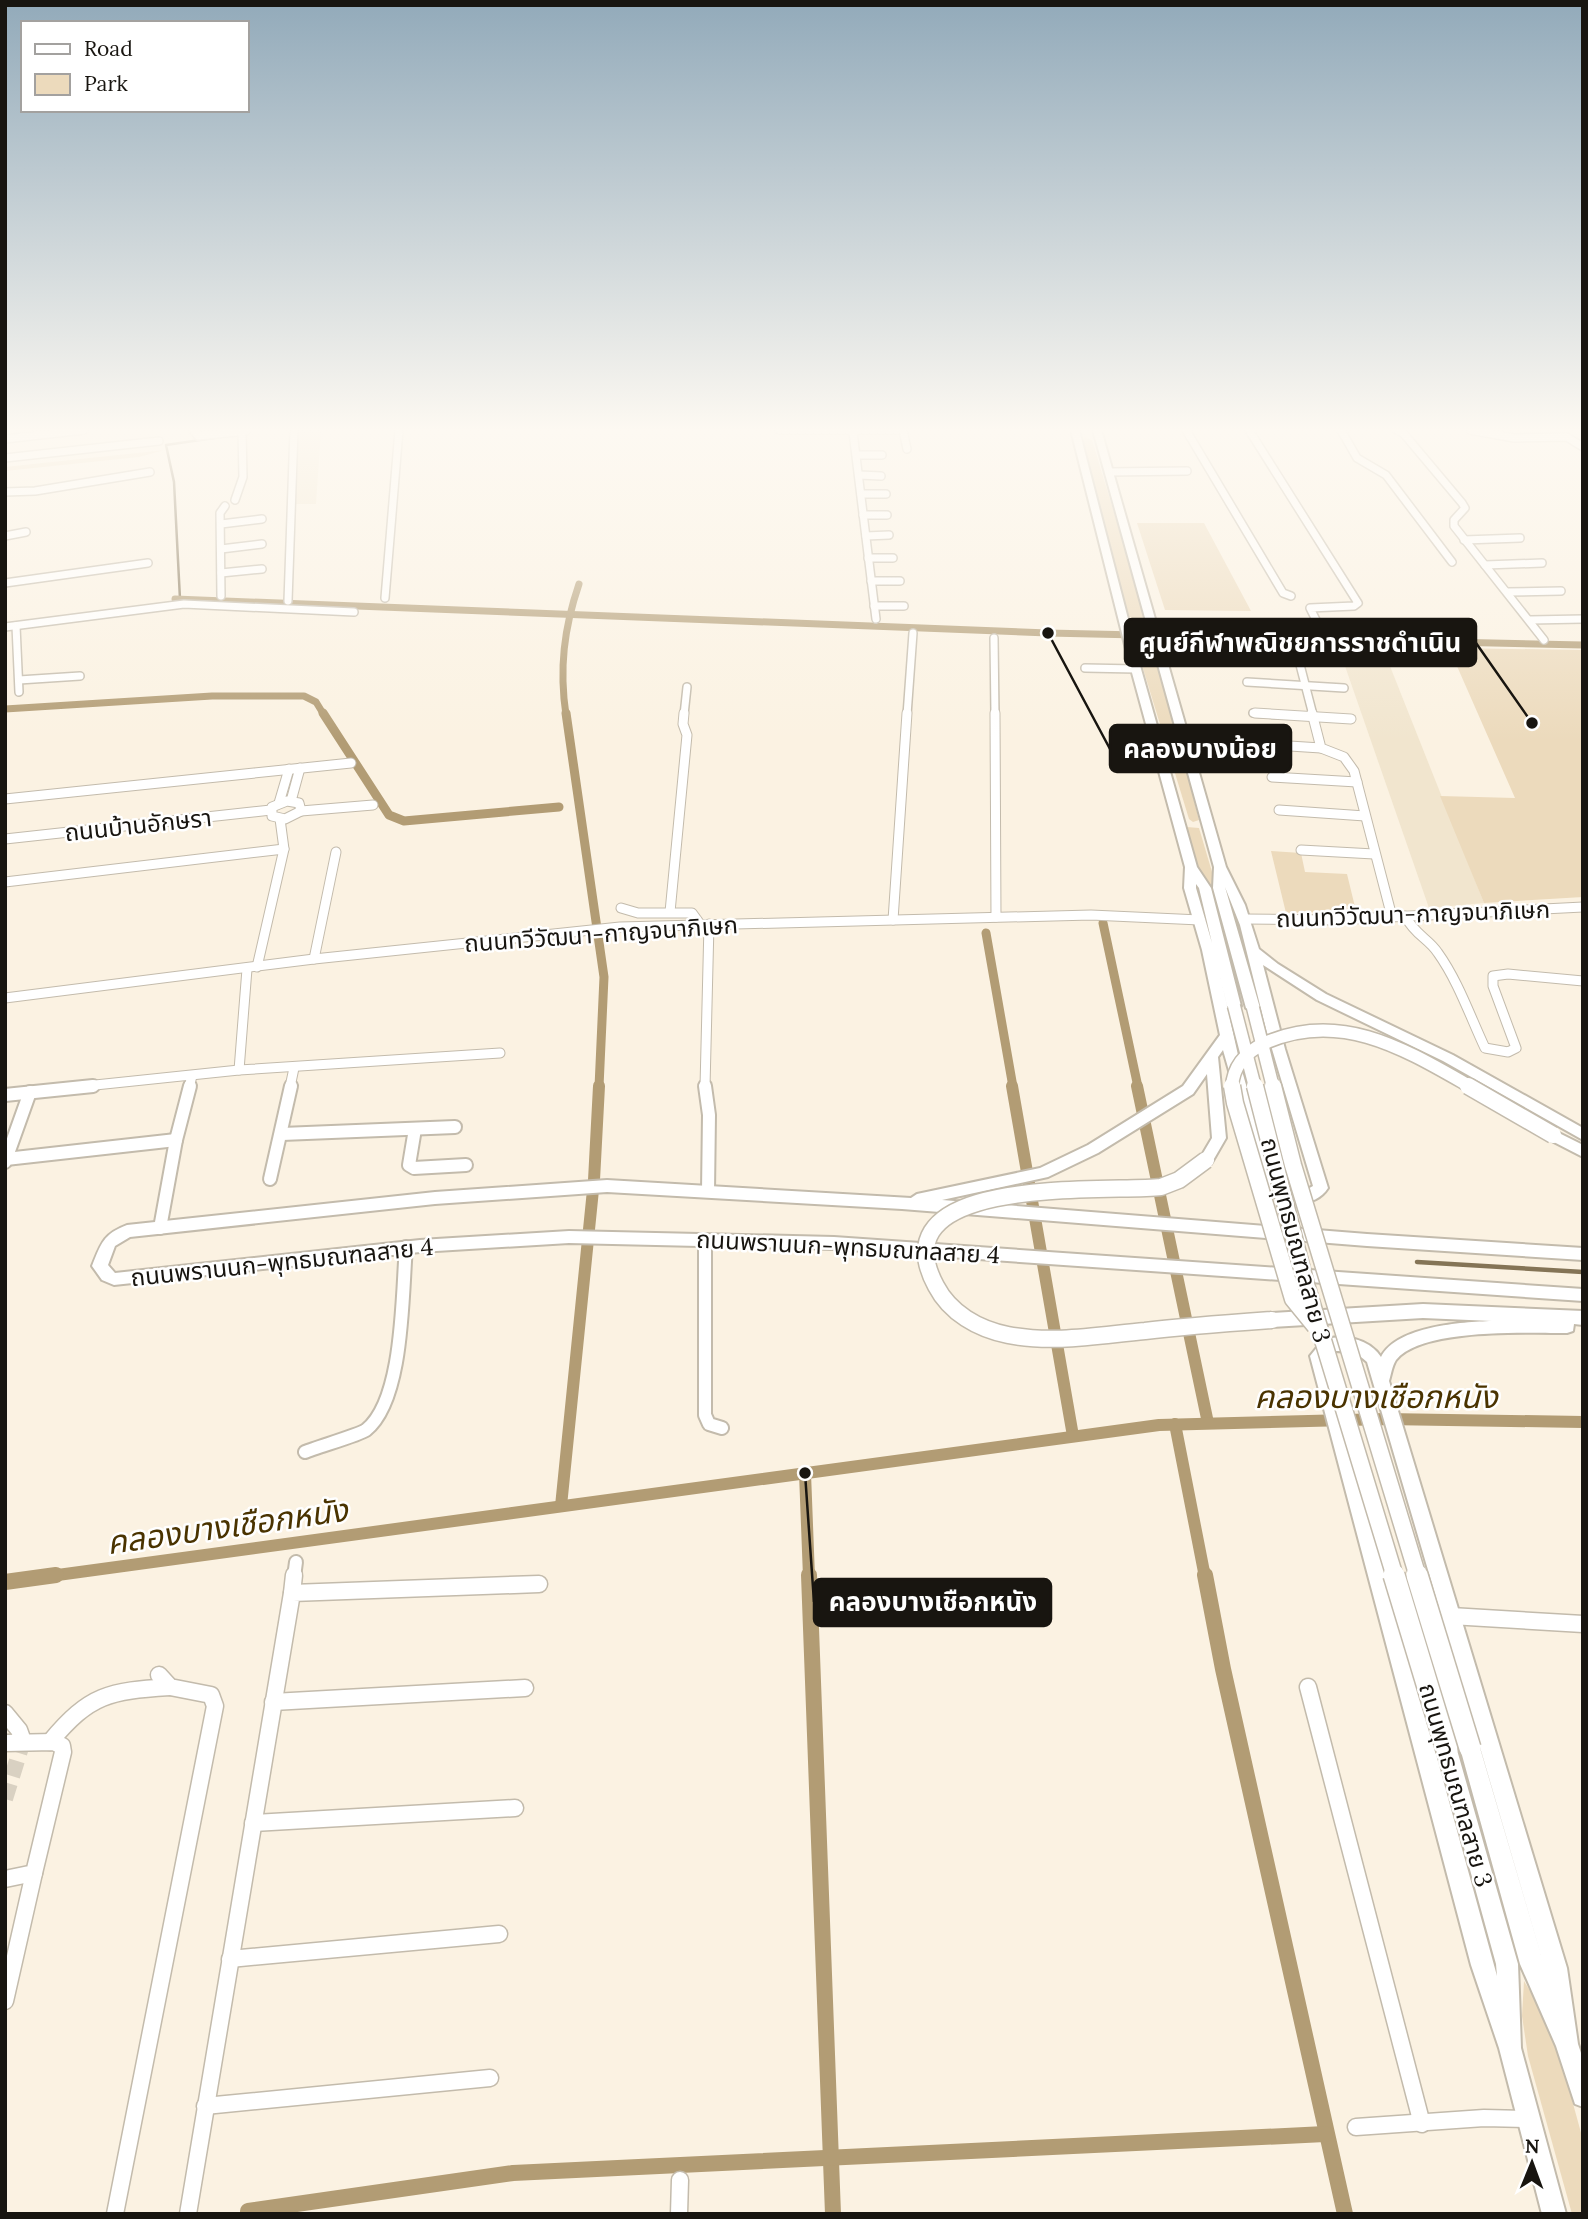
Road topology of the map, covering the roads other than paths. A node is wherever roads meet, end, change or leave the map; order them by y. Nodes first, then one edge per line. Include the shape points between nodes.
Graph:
1 (221, 534) edge
2 (290, 534) edge
3 (390, 534) edge
4 (1102, 534) edge
5 (1127, 534) edge
6 (1247, 534) edge
7 (1314, 534) edge
8 (1430, 534) edge
9 (1460, 534) edge
10 (866, 536) joint
11 (889, 536) dead end
12 (1520, 538) dead end
13 (1464, 540) junction
14 (262, 544) dead end
15 (221, 549) junction
16 (868, 558) junction
17 (893, 558) dead end
18 (1452, 562) dead end
19 (148, 563) dead end
20 (1542, 563) dead end
21 (1485, 565) junction
22 (262, 569) dead end
23 (222, 573) junction
24 (871, 581) junction
25 (900, 581) dead end
26 (5, 583) edge
27 (1561, 591) dead end
28 (1507, 592) junction
29 (221, 596) dead end
30 (1291, 596) dead end
31 (385, 598) dead end
32 (288, 601) dead end
33 (874, 606) junction
34 (904, 606) dead end
35 (354, 612) dead end
36 (876, 619) dead end
37 (1583, 619) edge
38 (1530, 620) junction
39 (16, 626) junction
40 (5, 627) edge
41 (913, 632) dead end
42 (1324, 634) dead end
43 (994, 638) dead end
44 (1545, 640) dead end
45 (1238, 653) dead end
46 (1298, 657) junction
47 (1339, 659) dead end
48 (1085, 668) dead end
49 (1136, 669) junction
50 (80, 676) dead end
51 (19, 680) junction
52 (1247, 682) dead end
53 (1305, 686) junction
54 (687, 687) dead end
55 (1344, 688) dead end
56 (19, 692) dead end
57 (1253, 713) dead end
58 (1314, 717) junction
59 (1351, 719) dead end
60 (1259, 744) dead end
61 (1321, 748) junction
62 (351, 763) dead end
63 (300, 768) junction
64 (289, 769) junction
65 (1272, 777) dead end
66 (1357, 782) junction
67 (5, 799) edge
68 (291, 801) junction
69 (279, 803) junction
70 (373, 805) dead end
71 (271, 810) junction
72 (1279, 810) dead end
73 (301, 811) junction
74 (1365, 816) junction
75 (280, 819) junction
76 (1179, 820) junction
77 (1206, 821) junction
78 (5, 839) edge
79 (284, 849) junction
80 (1301, 850) dead end
81 (336, 852) dead end
82 (1374, 854) junction
83 (1191, 867) junction
84 (1220, 867) junction
85 (5, 882) edge
86 (1583, 906) edge
87 (621, 908) dead end
88 (670, 912) junction
89 (1405, 916) junction
90 (996, 917) junction
91 (1392, 917) junction
92 (1244, 919) junction
93 (893, 920) junction
94 (1200, 920) junction
95 (704, 924) junction
96 (1252, 950) junction
97 (314, 959) junction
98 (252, 968) junction
99 (1583, 981) edge
100 (5, 998) edge
101 (1227, 1035) junction
102 (500, 1053) dead end
103 (1212, 1058) junction
104 (294, 1068) junction
105 (239, 1070) junction
106 (192, 1076) junction
107 (30, 1093) junction
108 (5, 1095) edge
109 (455, 1127) dead end
110 (415, 1129) junction
111 (282, 1134) junction
112 (1583, 1135) edge
113 (176, 1140) junction
114 (1583, 1152) edge
115 (6, 1160) edge
116 (466, 1165) dead end
117 (270, 1179) dead end
118 (708, 1191) junction
119 (902, 1203) junction
120 (160, 1228) junction
121 (705, 1240) junction
122 (406, 1248) junction
123 (1583, 1254) edge
124 (1583, 1295) edge
125 (1583, 1318) edge
126 (1583, 1326) edge
127 (1321, 1332) junction
128 (1383, 1388) junction
129 (722, 1428) dead end
130 (304, 1452) dead end
131 (296, 1562) dead end
132 (538, 1584) dead end
133 (292, 1593) junction
134 (1451, 1616) junction
135 (1583, 1624) edge
136 (1308, 1687) dead end
137 (525, 1688) dead end
138 (273, 1702) junction
139 (5, 1713) edge
140 (23, 1741) junction
141 (50, 1742) junction
142 (5, 1743) edge
143 (515, 1808) dead end
144 (253, 1823) junction
145 (34, 1873) junction
146 (5, 1879) edge
147 (499, 1934) dead end
148 (230, 1959) junction
149 (5, 2001) edge
150 (1567, 2044) junction
151 (1510, 2048) junction
152 (490, 2078) dead end
153 (1583, 2096) edge
154 (205, 2106) junction
155 (1529, 2119) junction
156 (1422, 2124) junction
157 (1356, 2127) dead end
158 (680, 2180) dead end
159 (115, 2214) edge
160 (188, 2214) edge
161 (679, 2214) edge
162 (1554, 2214) edge

1 - 15 street
2 - 32 street
3 - 31 street
4 - 49 main road, ถนนพุทธมณฑลสาย 3
5 - 77 main road, ถนนพุทธมณฑลสาย 3
6 - 30 street via 1283,593
7 - 42 street via 1358,603 1310,608
8 - 18 street
9 - 13 street
10 - 11 street
10 - 16 street
12 - 13 street
13 - 21 street
14 - 15 street
15 - 23 street
16 - 17 street
16 - 24 street
19 - 26 street
20 - 21 street
21 - 28 street
22 - 23 street
23 - 29 street
24 - 25 street
24 - 33 street
27 - 28 street
28 - 38 street
33 - 34 street
33 - 36 street
35 - 39 street via 184,604
37 - 38 street
38 - 44 street
39 - 40 street
39 - 51 street
41 - 93 street
43 - 90 street
45 - 46 street
46 - 47 street
46 - 53 street
48 - 49 street
49 - 76 main road, ถนนพุทธมณฑลสาย 3
50 - 51 street
51 - 56 street
52 - 53 street
53 - 55 street
53 - 58 street
54 - 88 street via 682,724 687,735
57 - 58 street
58 - 59 street
58 - 61 street
60 - 61 street
61 - 66 street via 1344,758
62 - 63 street
63 - 64 street
63 - 68 street
64 - 67 street
64 - 69 street
65 - 66 street
66 - 74 street
68 - 69 street
68 - 73 street via 299,803
69 - 71 street
70 - 73 street
71 - 75 street via 272,816
71 - 78 street, ถนนบ้านอักษรา
72 - 74 street
73 - 75 street
74 - 82 street
75 - 79 street
76 - 77 main road
76 - 83 main road, ถนนพุทธมณฑลสาย 3
77 - 84 main road, ถนนพุทธมณฑลสาย 3
79 - 85 street
79 - 98 street
80 - 82 street
81 - 97 street
82 - 91 street
83 - 94 main road via 1190,888
83 - 127 main road, ถนนพุทธมณฑลสาย 3, bridge via 1205,888
84 - 92 main road
84 - 150 main road, ถนนพุทธมณฑลสาย 3, bridge via 1219,888 1293,1165 1531,1964
86 - 89 street, ถนนทวีวัฒนา-กาญจนาภิเษก
87 - 88 street via 638,913
88 - 95 street via 692,913
89 - 91 street, ถนนทวีวัฒนา-กาญจนาภิเษก
89 - 99 street via 1414,932 1442,958 1474,1019 1482,1046 1490,1050 1516,1048 1493,976
90 - 93 street, ถนนทวีวัฒนา-กาญจนาภิเษก
90 - 94 street, ถนนทวีวัฒนา-กาญจนาภิเษก via 1118,915
91 - 92 street, ถนนทวีวัฒนา-กาญจนาภิเษก
92 - 96 main road
93 - 95 street, ถนนทวีวัฒนา-กาญจนาภิเษก
94 - 101 main road
95 - 97 street, ถนนทวีวัฒนา-กาญจนาภิเษก via 586,930
95 - 118 street
96 - 101 main road via 1321,1188 1313,1195 1290,1197 1269,1188
96 - 112 main road via 1299,983 1447,1058
97 - 98 street, ถนนทวีวัฒนา-กาญจนาภิเษก
98 - 100 street, ถนนทวีวัฒนา-กาญจนาภิเษก
98 - 105 street
101 - 103 main road
102 - 104 street
103 - 119 main road via 1188,1090 1093,1149 1043,1173
103 - 125 main road, bridge via 1219,1138 1206,1160 1165,1186 1017,1194 962,1204 934,1228 927,1241 926,1261 944,1300 991,1331 1063,1339 1423,1311
104 - 105 street
104 - 111 street
105 - 106 street
106 - 107 street
106 - 113 street
107 - 108 street
107 - 115 street
109 - 110 street
110 - 111 street
110 - 116 street via 409,1165
111 - 117 street
113 - 115 street
113 - 120 street
114 - 127 main road, bridge via 1412,1053 1370,1035 1334,1029 1304,1031 1265,1042 1247,1053 1233,1070 1235,1103 1293,1299
118 - 119 main road, ถนนพรานนก-พุทธมณฑลสาย 4
118 - 120 main road, ถนนพรานนก-พุทธมณฑลสาย 4 via 577,1188 435,1198
119 - 123 main road, ถนนพรานนก-พุทธมณฑลสาย 4
120 - 122 main road, ถนนพรานนก-พุทธมณฑลสาย 4 via 127,1231 112,1240 102,1254 101,1271 114,1279
121 - 122 main road, ถนนพรานนก-พุทธมณฑลสาย 4 via 569,1237
121 - 124 main road, ถนนพรานนก-พุทธมณฑลสาย 4 via 834,1243
121 - 129 street via 705,1415 709,1424
122 - 130 street via 395,1376 374,1421 364,1433
126 - 128 main road via 1464,1328 1410,1343 1390,1357
127 - 151 main road, ถนนพุทธมณฑลสาย 3, bridge via 1507,1964
128 - 134 main road
128 - 151 main road via 1374,1358 1354,1345 1329,1345 1318,1356 1482,1965
131 - 133 street
132 - 133 street
133 - 138 street
134 - 135 street
134 - 150 main road via 1556,1968
136 - 156 street
137 - 138 street
138 - 144 street
139 - 140 street
140 - 141 street
140 - 142 street
141 - 145 street via 59,1744 63,1752
141 - 159 street via 72,1713 110,1691 164,1681 211,1695 215,1706
143 - 144 street
144 - 148 street
145 - 146 street
145 - 149 street
147 - 148 street
148 - 154 street
150 - 153 main road, ถนนพุทธมณฑลสาย 3
151 - 155 main road, ถนนพุทธมณฑลสาย 3
152 - 154 street
154 - 160 street
155 - 156 street
155 - 162 main road, ถนนพุทธมณฑลสาย 3
156 - 157 street
158 - 161 street

